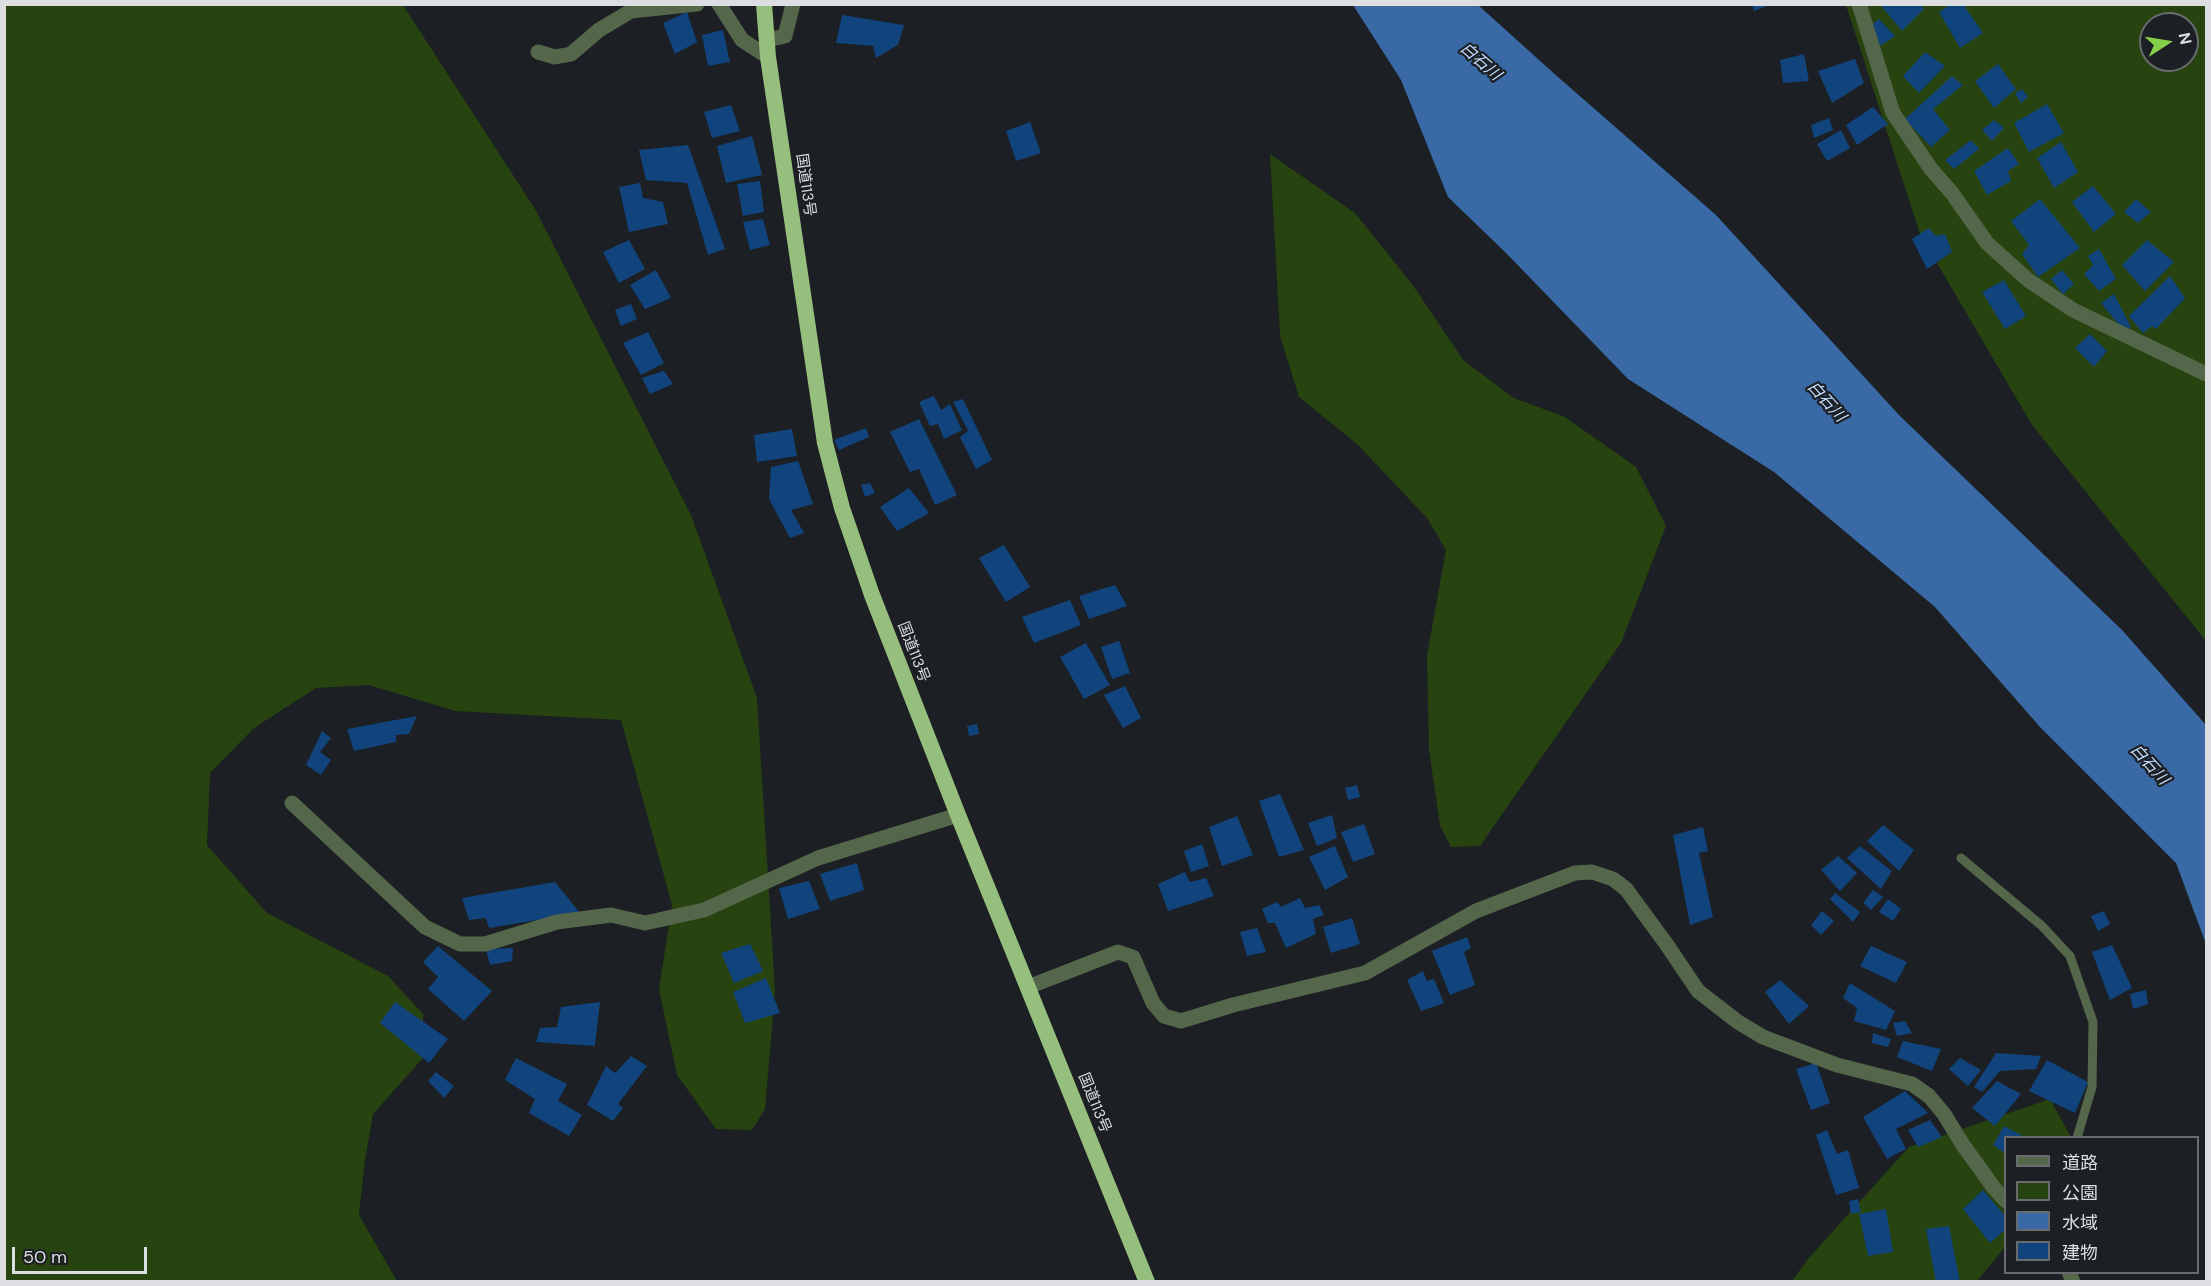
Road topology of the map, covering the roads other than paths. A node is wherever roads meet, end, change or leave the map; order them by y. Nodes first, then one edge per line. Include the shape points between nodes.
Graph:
1 (697, 4) edge
2 (719, 4) edge
3 (764, 4) edge
4 (793, 4) edge
5 (1859, 4) edge
6 (768, 48) junction
7 (538, 52) dead end
8 (2206, 374) edge
9 (292, 803) dead end
10 (958, 815) junction
11 (1961, 858) dead end
12 (1028, 987) junction
13 (2077, 1136) edge
14 (2004, 1199) edge
15 (1147, 1281) edge

1 - 7 street via 632,11 599,30 571,54 555,57
2 - 6 street via 742,40
3 - 6 highway, 国道113号
4 - 6 street via 786,36
5 - 8 street via 1893,113 1987,243 2028,280 2073,310
6 - 10 highway, 国道113号 via 825,442 842,508 872,596
9 - 10 street via 425,927 460,944 485,944 557,922 611,915 645,923 704,910 818,858
10 - 12 highway, 国道113号
11 - 13 lane via 2042,926 2070,956 2093,1022 2092,1087
12 - 14 street via 1118,952 1133,957 1153,1003 1164,1016 1181,1021 1365,973 1476,911 1575,873 1592,872 1613,879 1626,889 1698,991 1738,1022 1764,1037 1837,1065 1911,1084 1929,1096
12 - 15 highway, 国道113号

